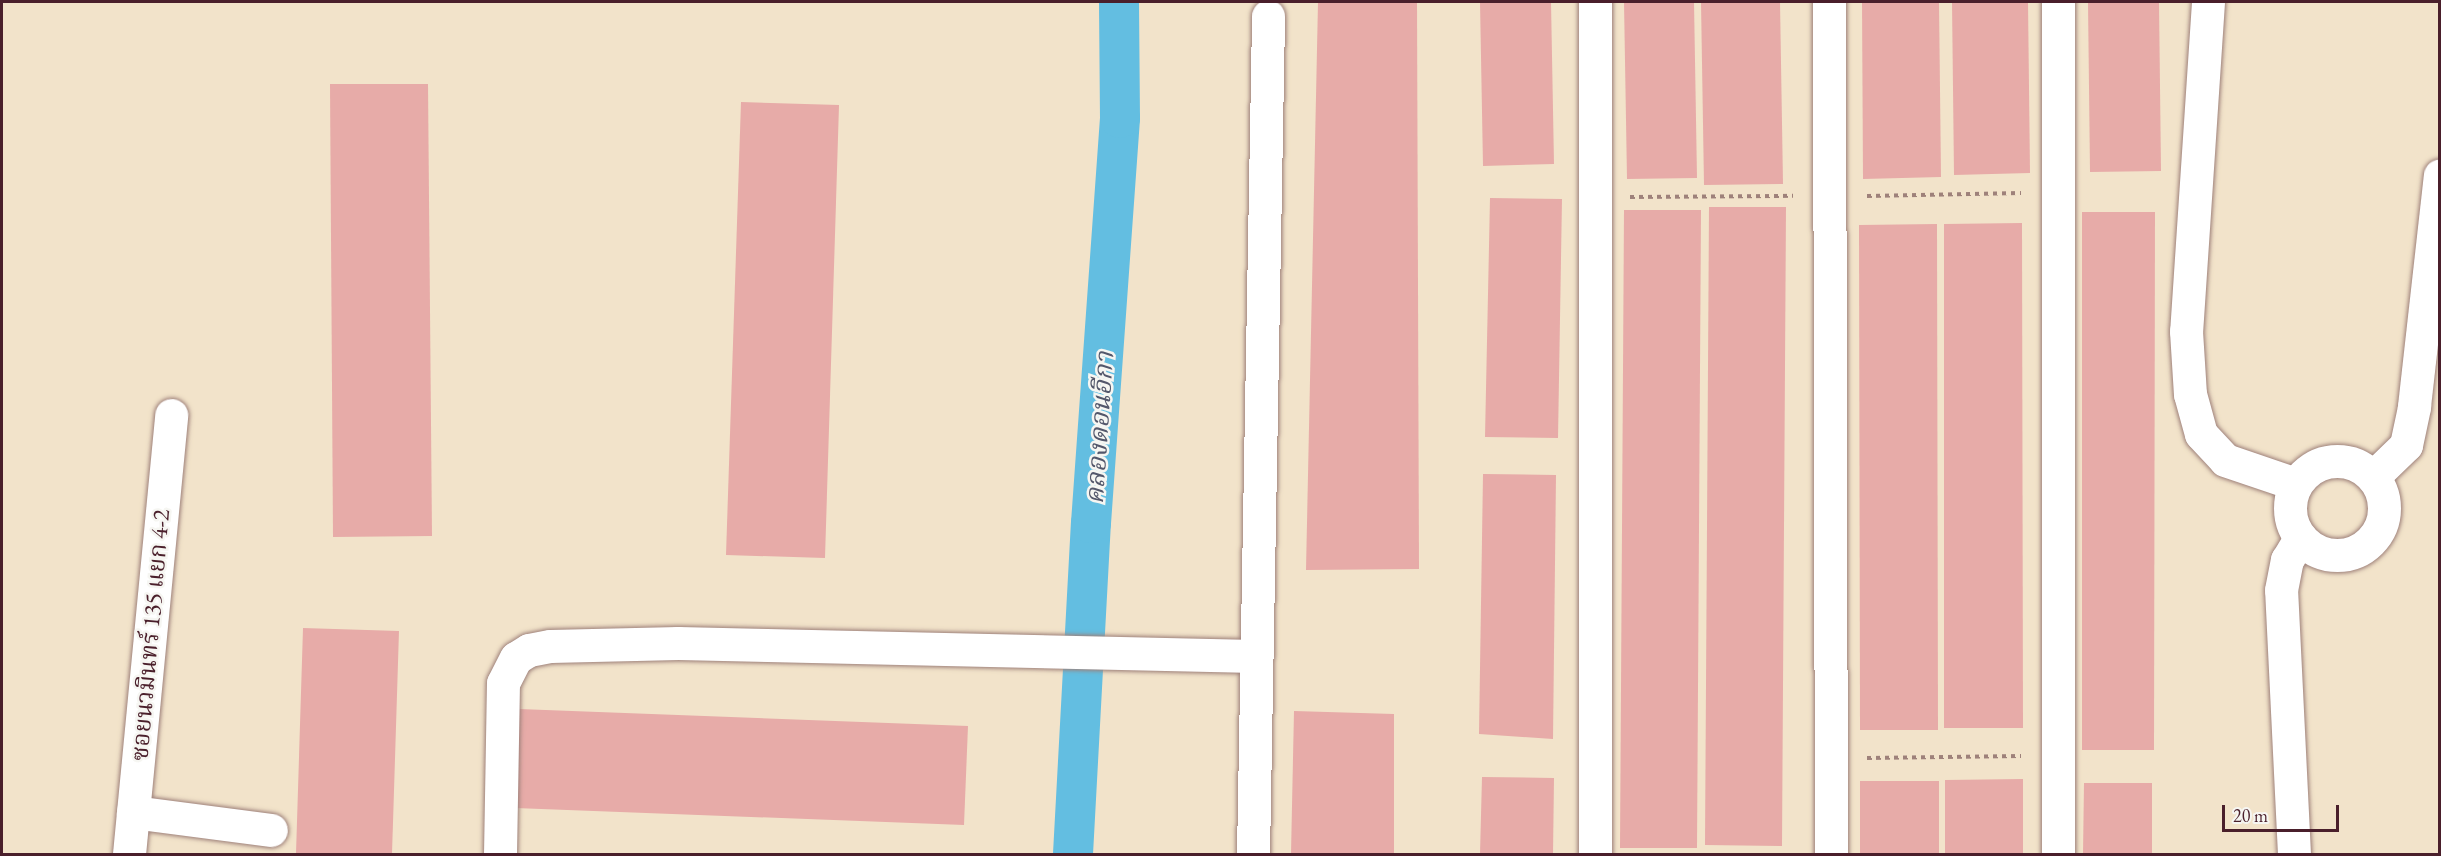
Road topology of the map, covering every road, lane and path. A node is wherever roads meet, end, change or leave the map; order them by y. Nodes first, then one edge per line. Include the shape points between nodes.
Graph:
1 (1595, 2) edge
2 (1829, 2) edge
3 (2058, 2) edge
4 (2208, 2) edge
5 (1268, 16) dead end
6 (2439, 175) edge
7 (171, 415) dead end
8 (2373, 477) junction
9 (2296, 484) junction
10 (2300, 538) junction
11 (1255, 656) junction
12 (2058, 755) junction
13 (1831, 758) junction
14 (133, 812) junction
15 (271, 830) dead end
16 (129, 855) edge
17 (500, 855) edge
18 (1253, 855) edge
19 (1595, 855) edge
20 (1831, 855) edge
21 (2058, 855) edge
22 (2294, 855) edge

1 - 19 street
2 - 13 street
3 - 12 street
4 - 9 street via 2186,331 2190,394 2201,434 2225,460
5 - 11 street
6 - 8 street via 2414,406 2406,445
7 - 14 street, ซอยนวมินทร์ 135 แยก 4-2
8 - 9 street via 2342,460 2324,462 2308,470
8 - 10 street via 2383,496 2383,518 2374,537 2358,550 2337,555 2317,551
9 - 10 street via 2290,502 2292,521
10 - 22 street via 2287,560 2281,590
11 - 17 street via 678,643 550,646 529,650 516,658 503,683
11 - 18 street
12 - 13 path
12 - 21 street
13 - 20 street
14 - 15 street
14 - 16 street, ซอยนวมินทร์ 135 แยก 4-2

